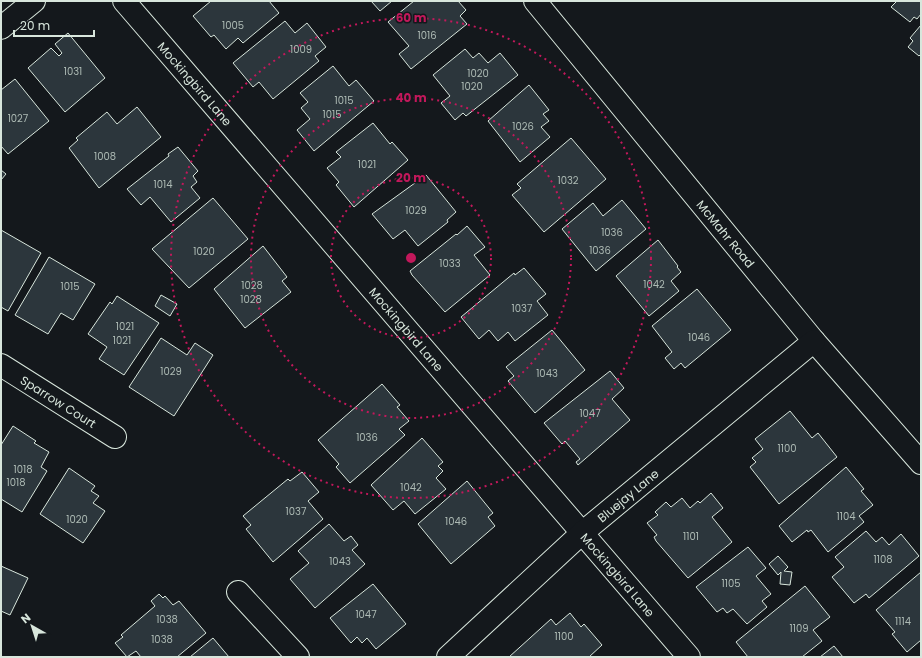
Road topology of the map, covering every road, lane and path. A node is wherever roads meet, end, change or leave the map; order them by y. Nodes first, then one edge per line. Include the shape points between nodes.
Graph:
1 (34, 1) edge
2 (124, 1) edge
3 (535, 1) edge
4 (1, 28) edge
5 (814, 341) junction
6 (1, 365) edge
7 (115, 437) dead end
8 (921, 463) edge
9 (582, 533) junction
10 (238, 592) dead end
11 (298, 657) edge
12 (448, 657) edge
13 (689, 657) edge

1 - 4 street
2 - 9 street, Mockingbird Lane
3 - 5 street, McMahr Road
5 - 8 street, McMahr Road
5 - 9 street, Bluejay Lane
6 - 7 street, Sparrow Court
9 - 12 street, Bluejay Lane
9 - 13 street, Mockingbird Lane
10 - 11 street

